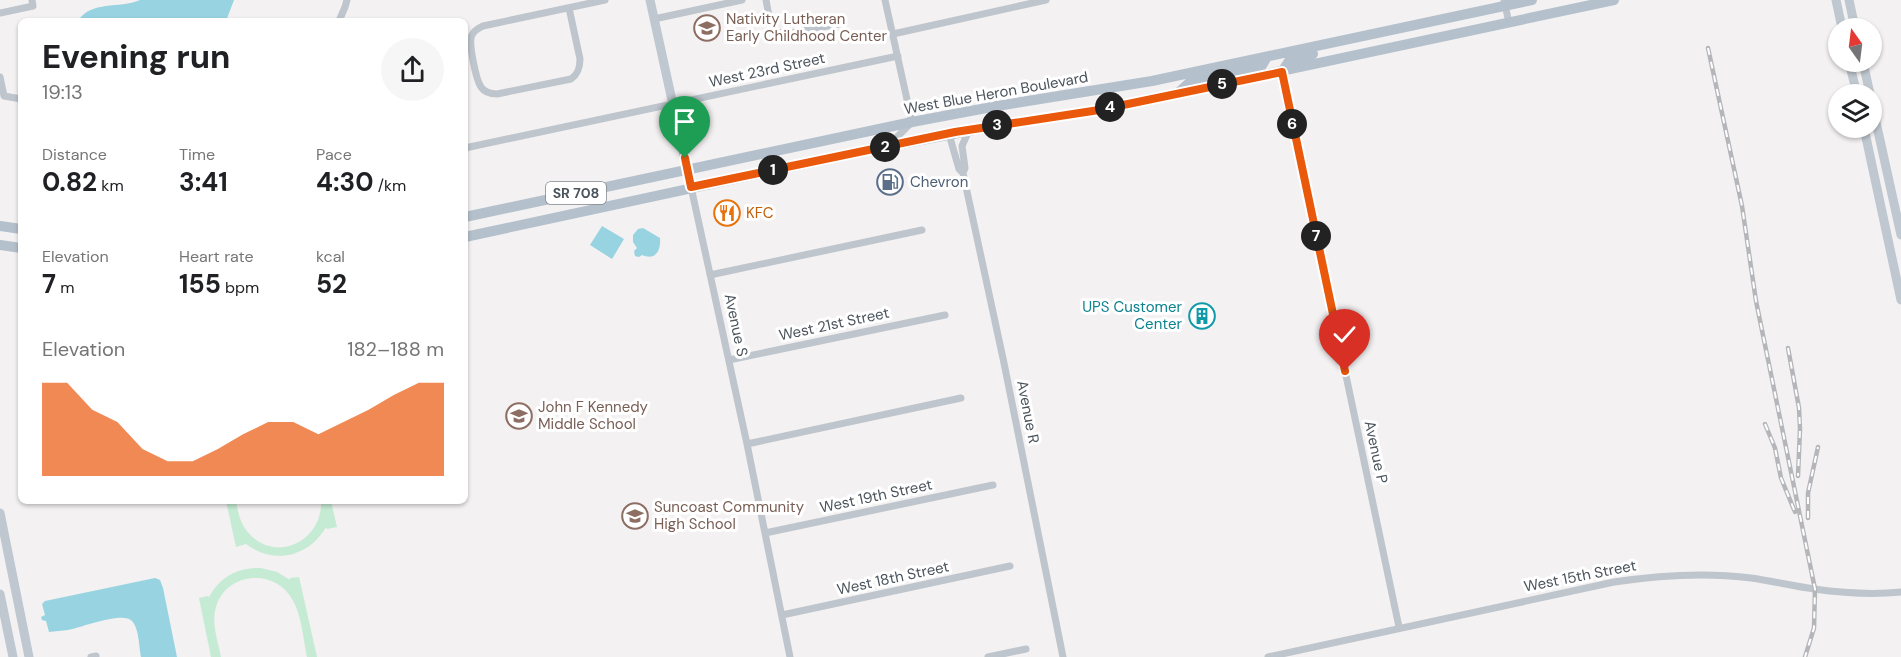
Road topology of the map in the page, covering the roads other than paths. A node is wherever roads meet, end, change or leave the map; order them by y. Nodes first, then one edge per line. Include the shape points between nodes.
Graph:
1 (32, 0) edge
2 (346, 0) edge
3 (605, 0) edge
4 (650, 0) edge
5 (742, 0) edge
6 (766, 0) edge
7 (885, 0) edge
8 (1046, 0) edge
9 (1532, 0) edge
10 (1614, 0) edge
11 (1836, 0) edge
12 (1849, 0) edge
13 (1030, 2) edge
14 (1505, 3) edge
15 (569, 8) junction
16 (0, 13) edge
17 (340, 18) edge
18 (1840, 18) edge
19 (1854, 18) edge
20 (654, 19) junction
21 (1509, 23) junction
22 (838, 24) dead end
23 (893, 34) junction
24 (1361, 37) junction
25 (898, 56) junction
26 (1267, 57) junction
27 (1282, 72) junction
28 (0, 77) edge
29 (1178, 93) junction
30 (18, 98) edge
31 (672, 104) junction
32 (912, 122) junction
33 (969, 130) junction
34 (949, 134) junction
35 (1866, 138) edge
36 (1880, 138) edge
37 (468, 147) edge
38 (879, 148) junction
39 (687, 170) junction
40 (963, 173) junction
41 (691, 187) junction
42 (468, 216) edge
43 (0, 226) edge
44 (18, 229) edge
45 (922, 230) dead end
46 (1901, 235) edge
47 (468, 236) edge
48 (0, 245) edge
49 (18, 248) edge
50 (710, 275) junction
51 (1901, 300) edge
52 (945, 315) dead end
53 (729, 360) junction
54 (961, 398) dead end
55 (747, 444) junction
56 (993, 484) dead end
57 (0, 513) edge
58 (765, 533) junction
59 (1010, 566) dead end
60 (1901, 592) edge
61 (0, 594) edge
62 (782, 615) junction
63 (1399, 627) junction
64 (1026, 649) dead end
65 (13, 657) edge
66 (29, 657) edge
67 (790, 657) edge
68 (988, 657) edge
69 (1063, 657) edge
70 (1268, 657) edge

1 - 16 street via 33,6
2 - 17 street
3 - 15 street
4 - 20 main road, Avenue S
5 - 20 street
6 - 22 street via 772,25 780,34
7 - 23 street
8 - 13 street
9 - 14 main road, West Blue Heron Boulevard / SR 708
10 - 21 main road, SR 708
11 - 18 main road
12 - 19 main road
13 - 23 street
14 - 21 street
14 - 24 main road, West Blue Heron Boulevard / SR 708
15 - 15 street via 580,65 571,79 497,94 482,89 470,44 472,35 483,26
20 - 31 main road, Avenue S
21 - 27 main road, SR 708
23 - 25 street
24 - 26 main road, West Blue Heron Boulevard / SR 708
24 - 27 main road via 1358,45 1289,61
25 - 31 street, West 23rd Street
25 - 32 street
26 - 29 main road via 1260,67 1190,83
26 - 32 main road, West Blue Heron Boulevard / SR 708
27 - 29 main road, SR 708
27 - 63 street, Avenue P
28 - 30 street via 4,96
29 - 33 main road, SR 708
31 - 37 street, West 23rd Street
31 - 39 main road, Avenue S
32 - 38 street
32 - 39 main road, West Blue Heron Boulevard / SR 708
33 - 34 main road, SR 708
33 - 40 street, Avenue R via 962,146
34 - 38 main road, SR 708
34 - 40 street, Avenue R
35 - 51 main road
36 - 46 main road
38 - 41 main road, SR 708
39 - 41 main road, Avenue S
39 - 42 main road, West Blue Heron Boulevard / SR 708
40 - 69 street, Avenue R
41 - 47 main road, SR 708
41 - 50 street, Avenue S
43 - 44 main road
45 - 50 street
48 - 49 main road
50 - 53 street, Avenue S
52 - 53 street, West 21st Street
53 - 55 street, Avenue S
54 - 55 street
55 - 58 street, Avenue S
56 - 58 street, West 19th Street
57 - 66 main road
58 - 62 street, Avenue S
59 - 62 street, West 18th Street
60 - 63 street, West 15th Street via 1847,593 1716,575 1645,577
61 - 65 main road
62 - 67 street, Avenue S
63 - 70 street, West 15th Street
64 - 68 street

